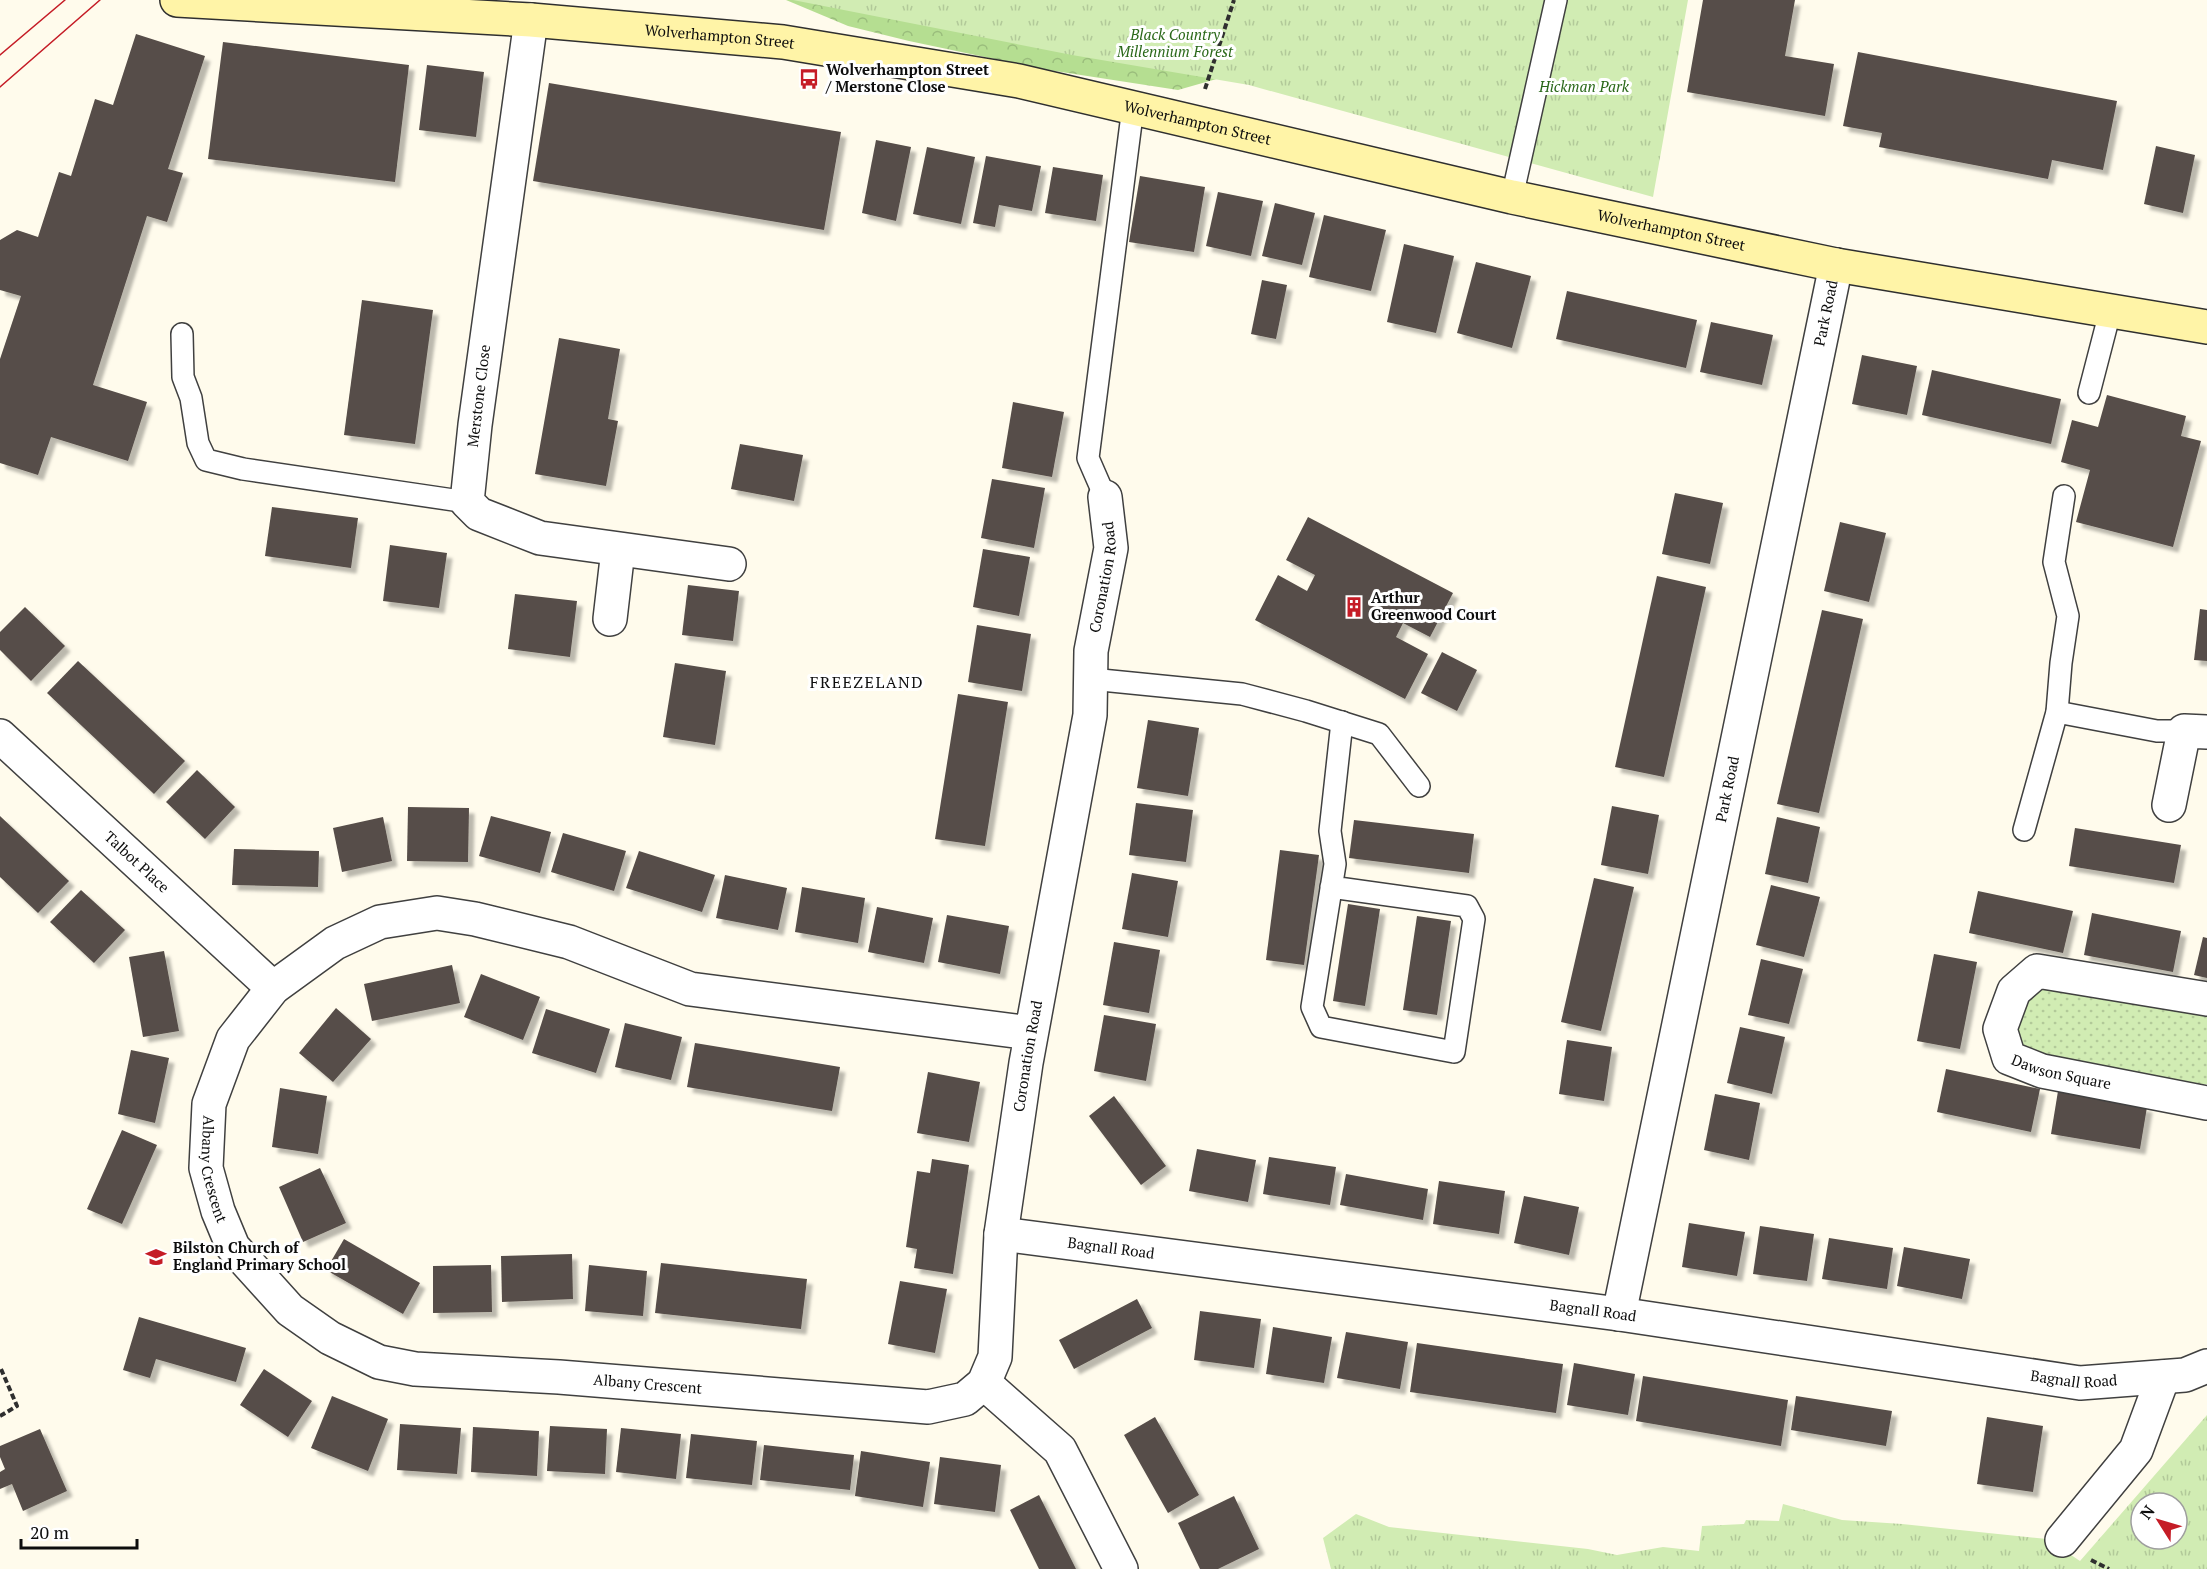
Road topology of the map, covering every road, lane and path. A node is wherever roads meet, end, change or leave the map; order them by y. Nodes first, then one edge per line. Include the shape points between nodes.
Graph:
1 (177, 0) edge
2 (1234, 0) edge
3 (1556, 0) edge
4 (445, 8) edge
5 (531, 20) junction
6 (1133, 107) junction
7 (1195, 121) junction
8 (1512, 197) junction
9 (1836, 265) junction
10 (2110, 312) junction
11 (2207, 327) edge
12 (182, 334) dead end
13 (2090, 393) dead end
14 (2064, 496) dead end
15 (1105, 497) joint
16 (467, 502) junction
17 (618, 550) junction
18 (729, 564) dead end
19 (610, 619) dead end
20 (1090, 679) junction
21 (2057, 712) junction
22 (1342, 722) junction
23 (2195, 732) edge
24 (0, 736) edge
25 (1419, 786) dead end
26 (2169, 805) dead end
27 (2024, 830) dead end
28 (1331, 887) junction
29 (273, 987) junction
30 (2207, 999) edge
31 (1031, 1034) junction
32 (2207, 1103) edge
33 (1001, 1234) junction
34 (1619, 1314) junction
35 (1, 1370) edge
36 (2185, 1373) edge
37 (984, 1383) junction
38 (0, 1416) edge
39 (2062, 1540) dead end
40 (1121, 1569) edge

1 - 4 main road, Wolverhampton Street
2 - 7 path
3 - 8 lane
4 - 5 main road, Wolverhampton Street
5 - 6 main road, Wolverhampton Street via 783,42 1019,81
5 - 16 street, Merstone Close
6 - 7 main road, Wolverhampton Street
6 - 15 lane via 1088,458
7 - 8 main road, Wolverhampton Street
8 - 9 main road, Wolverhampton Street
9 - 10 main road, Wolverhampton Street
9 - 34 street, Park Road
10 - 11 main road, Wolverhampton Street
10 - 13 lane
12 - 16 lane via 183,377 191,398 198,443 206,460 243,469
14 - 21 lane via 2054,562 2068,616
15 - 20 street, Coronation Road via 1111,548 1091,651
16 - 17 street via 479,514 540,538
17 - 18 street
17 - 19 street
20 - 22 lane via 1242,694
20 - 31 street, Coronation Road via 1090,715
21 - 23 lane via 2157,730
21 - 27 lane
22 - 25 lane via 1379,734
22 - 28 lane via 1330,831 1335,864
23 - 26 street
24 - 29 street, Talbot Place
28 - 28 lane via 1312,1007 1321,1028 1454,1052 1474,919 1467,906
29 - 31 street, Albany Crescent via 335,943 380,922 437,913 569,942 690,989
29 - 37 street, Albany Crescent via 233,1039 225,1060 209,1104 206,1168 233,1247 290,1310 330,1338 379,1362 415,1369 928,1407 965,1399
30 - 32 street, Dawson Square via 2037,971 2014,991 2000,1029 2009,1058 2042,1071
31 - 33 street, Coronation Road
33 - 34 street, Bagnall Road
33 - 37 street, Coronation Road via 995,1357
34 - 36 street, Bagnall Road via 2080,1383
35 - 38 path via 17,1406
36 - 39 street via 2136,1450
37 - 40 street via 1060,1450

